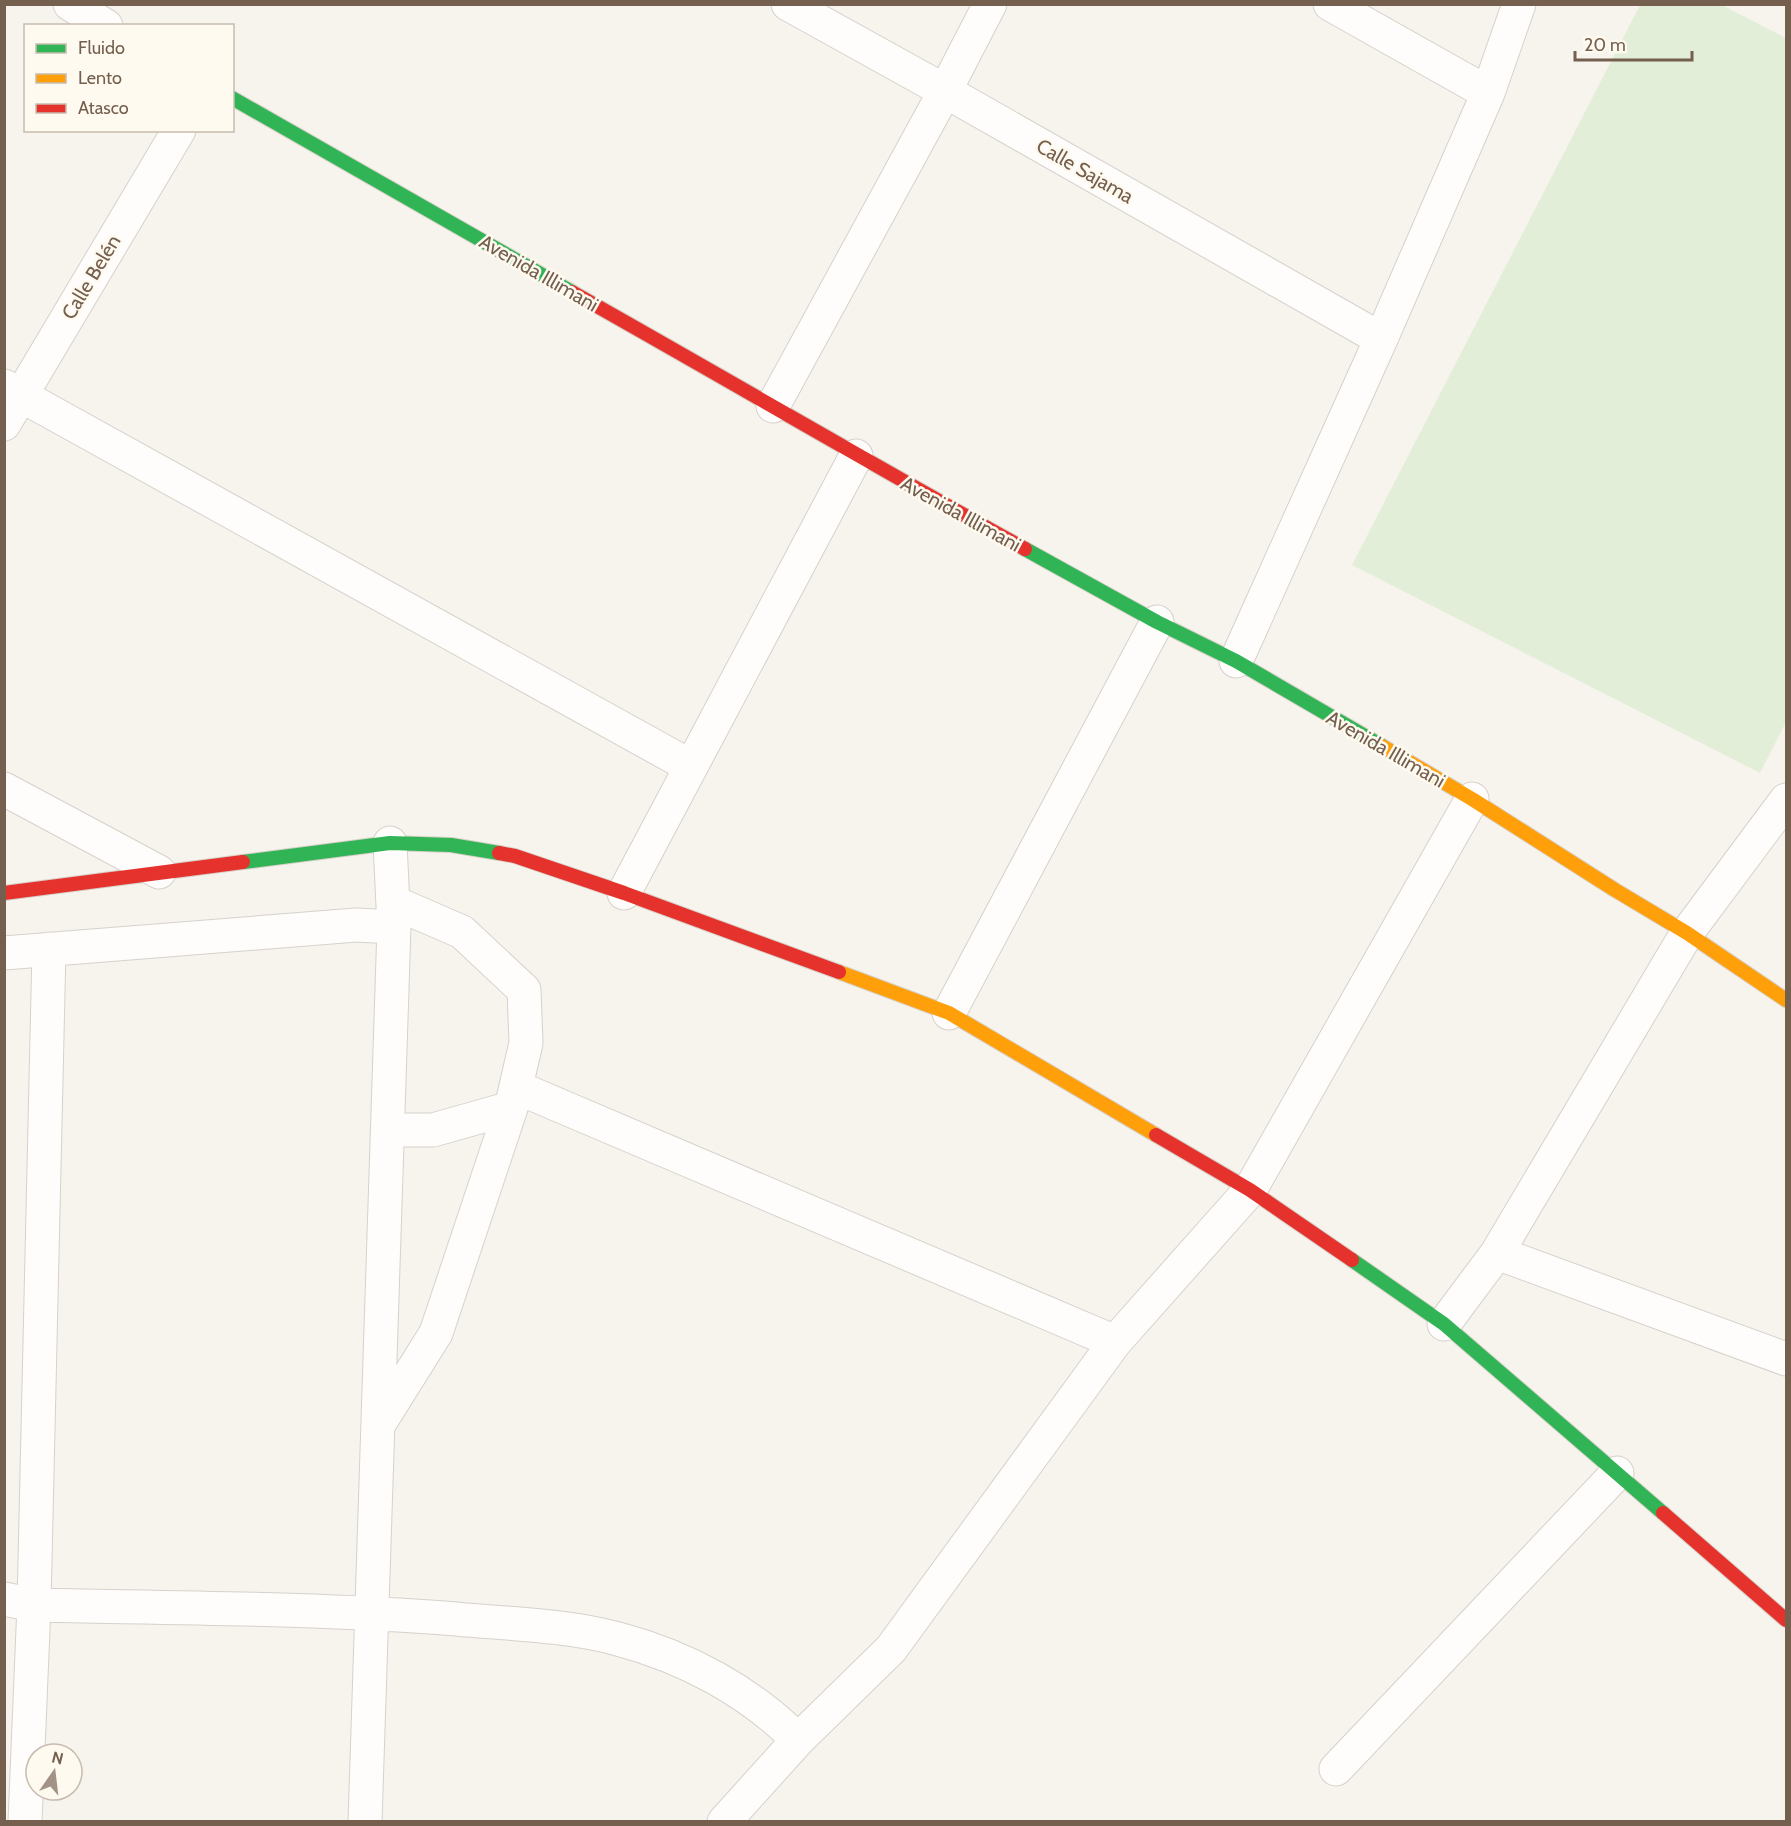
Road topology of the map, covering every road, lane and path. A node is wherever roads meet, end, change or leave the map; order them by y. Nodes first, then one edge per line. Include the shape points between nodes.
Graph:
1 (70, 4) edge
2 (788, 4) edge
3 (990, 4) edge
4 (1330, 4) edge
5 (1519, 4) edge
6 (103, 24) edge
7 (945, 91) junction
8 (1488, 93) junction
9 (234, 99) edge
10 (178, 132) edge
11 (1381, 339) junction
12 (12, 391) edge
13 (773, 406) junction
14 (4, 424) edge
15 (856, 456) junction
16 (1157, 622) junction
17 (1236, 661) junction
18 (690, 766) junction
19 (4, 789) edge
20 (1472, 799) junction
21 (1786, 800) edge
22 (390, 843) junction
23 (159, 872) junction
24 (4, 893) edge
25 (624, 893) junction
26 (393, 915) junction
27 (1687, 933) junction
28 (49, 949) junction
29 (4, 953) edge
30 (1786, 1000) edge
31 (949, 1013) junction
32 (513, 1097) junction
33 (388, 1130) junction
34 (1250, 1190) junction
35 (1497, 1253) junction
36 (1444, 1324) junction
37 (1115, 1342) junction
38 (1786, 1359) edge
39 (378, 1425) junction
40 (1617, 1473) junction
41 (19, 1602) edge
42 (373, 1613) junction
43 (1786, 1620) edge
44 (798, 1740) junction
45 (1336, 1769) dead end
46 (25, 1821) edge
47 (365, 1821) edge
48 (724, 1821) edge

1 - 6 street
2 - 7 street, Calle Sajama
3 - 7 street
4 - 8 street
5 - 8 street
7 - 11 street, Calle Sajama
7 - 13 street
8 - 11 street
9 - 13 street, Avenida Illimani
10 - 12 street, Calle Belén
11 - 17 street
12 - 14 street, Calle Belén
12 - 18 street
13 - 15 street, Avenida Illimani
15 - 16 street, Avenida Illimani
15 - 18 street
16 - 17 street, Avenida Illimani
16 - 31 street
17 - 20 street, Avenida Illimani
18 - 25 street
19 - 23 street
20 - 27 street, Avenida Illimani
20 - 34 street
21 - 27 street
22 - 23 street
22 - 25 street via 451,845 515,856
22 - 26 street
23 - 24 street
25 - 31 street
26 - 28 street via 356,926
26 - 32 street via 462,932 524,990 526,1043
26 - 33 street
27 - 30 street, Avenida Illimani
27 - 35 street
28 - 29 street
28 - 41 street
31 - 34 street
32 - 33 street via 433,1130
32 - 37 street
32 - 39 street via 436,1334
33 - 39 street
34 - 36 street
34 - 37 street
35 - 36 street
35 - 38 street
36 - 40 street
37 - 44 street via 891,1649
39 - 42 street
40 - 43 street
40 - 45 street
41 - 42 street
41 - 46 street
42 - 44 street via 568,1628 618,1639 666,1655 735,1689
42 - 47 street
44 - 48 street

